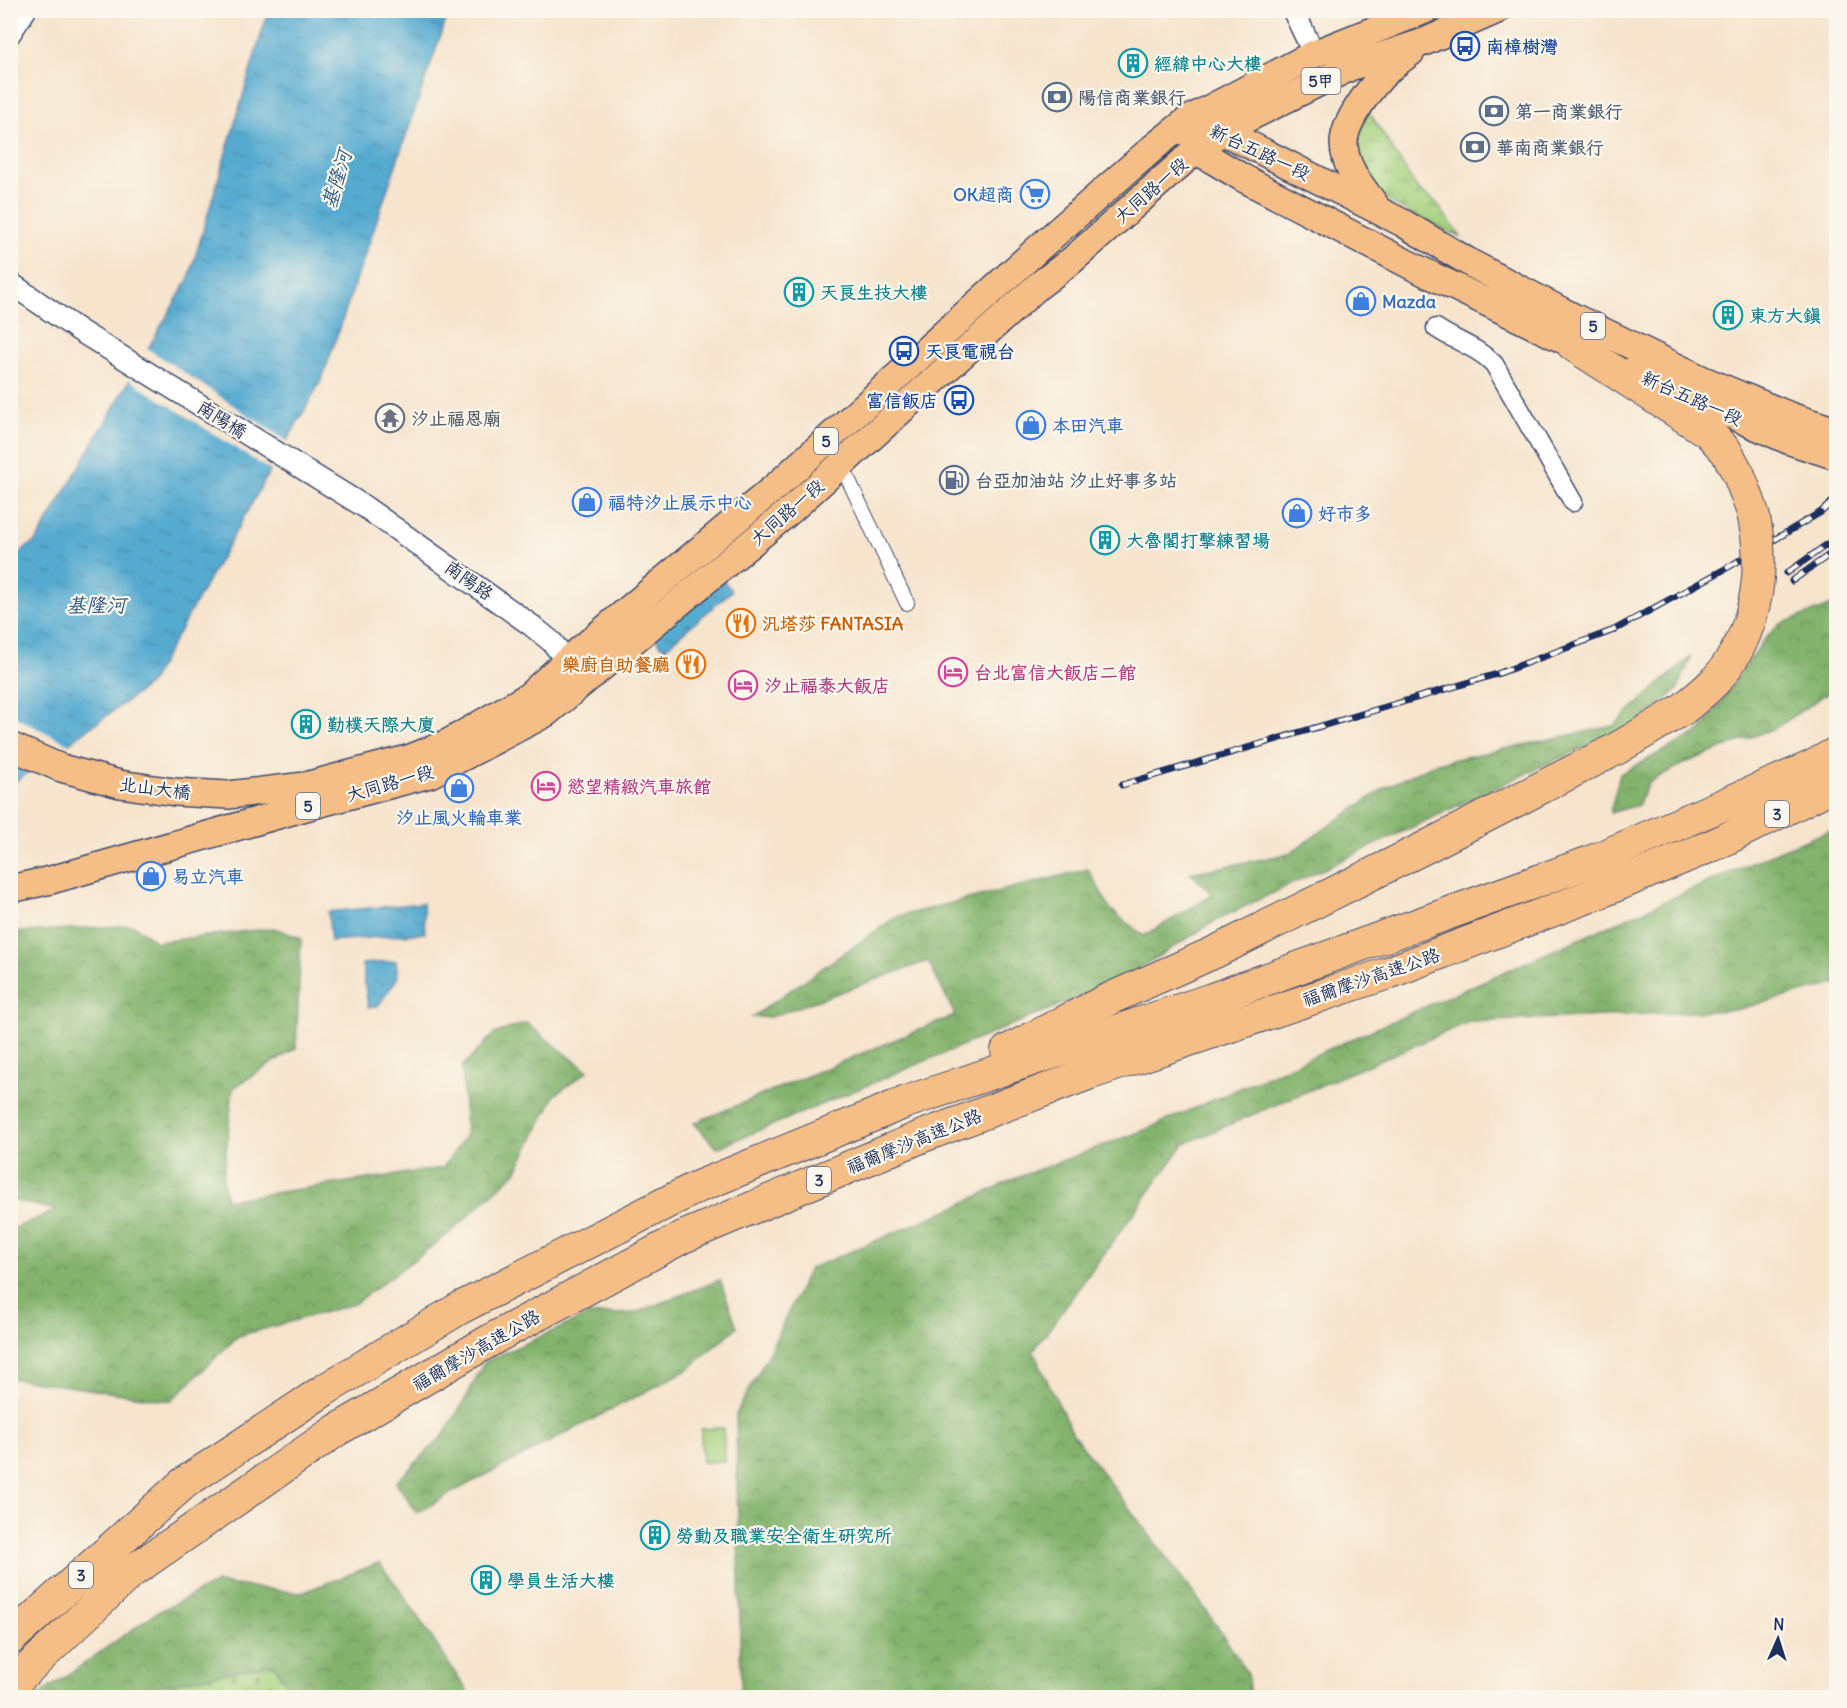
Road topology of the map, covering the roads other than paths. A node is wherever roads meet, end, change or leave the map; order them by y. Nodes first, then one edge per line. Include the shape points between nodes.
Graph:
1 (27, 10) edge
2 (1293, 10) edge
3 (1425, 10) edge
4 (1497, 10) edge
5 (10, 36) edge
6 (1424, 42) junction
7 (1314, 54) junction
8 (1188, 120) junction
9 (1222, 131) junction
10 (1196, 150) junction
11 (1379, 210) junction
12 (10, 283) edge
13 (1436, 328) dead end
14 (1573, 345) junction
15 (1790, 428) junction
16 (1836, 431) edge
17 (1836, 456) edge
18 (841, 464) junction
19 (1573, 502) dead end
20 (365, 507) joint
21 (907, 603) dead end
22 (567, 661) junction
23 (587, 681) junction
24 (10, 746) edge
25 (1836, 753) edge
26 (1836, 784) edge
27 (305, 786) joint
28 (1836, 807) edge
29 (1718, 843) junction
30 (10, 889) edge
31 (906, 1102) junction
32 (152, 1510) junction
33 (10, 1621) edge
34 (10, 1640) edge
35 (10, 1686) edge

1 - 5 street
2 - 7 street
3 - 7 main road, 大同路一段 / 5甲
4 - 6 main road, 大同路一段 / 5甲
6 - 9 main road, 大同路一段 / 5甲 via 1350,67
6 - 11 main road via 1389,69 1347,127 1344,144 1352,173
7 - 8 main road, 大同路一段 / 5甲
8 - 9 main road, 新台五路一段 / 5
8 - 10 main road, 新台五路一段
8 - 22 main road, 大同路一段 / 5 via 1041,246 775,487
9 - 10 main road, 大同路一段 / 5甲
9 - 11 main road, 新台五路一段 / 5
10 - 14 main road, 新台五路一段 / 5 via 1410,265
10 - 18 main road, 大同路一段 / 5
11 - 15 main road, 新台五路一段 / 5 via 1472,264 1701,378
12 - 20 street, 南陽橋 via 80,331
13 - 19 street via 1474,348 1494,364
14 - 15 main road, 新台五路一段 / 5
14 - 31 highway, bridge via 1708,432 1726,451 1739,475 1754,518 1758,559 1755,606 1740,645 1717,679 1683,710 1618,748 1215,952 1107,1000
15 - 16 main road, 新台五路一段 / 5
15 - 17 main road, 新台五路一段 / 5
18 - 21 street
18 - 23 main road, 大同路一段 / 5
20 - 22 street, 南陽路 via 531,625
22 - 23 street
22 - 27 main road, 大同路一段 / 5 via 529,696 448,743 411,758
23 - 30 main road, 大同路一段 / 5 via 546,713 430,774
24 - 27 main road, 北山大橋 / 5 via 61,768 120,784 175,792 228,795
25 - 31 highway, 福爾摩沙高速公路 / 3 via 1590,862 1223,995
26 - 29 highway, 福爾摩沙高速公路 / 3
28 - 29 highway via 1803,823
29 - 35 highway, 福爾摩沙高速公路 / 3 via 1593,896 1385,974 1088,1074 923,1136 683,1237 496,1337 337,1430 131,1572
31 - 32 highway, 福爾摩沙高速公路 / 3 via 695,1188 460,1308 326,1389 184,1483
32 - 33 highway
32 - 34 highway, 福爾摩沙高速公路 / 3

